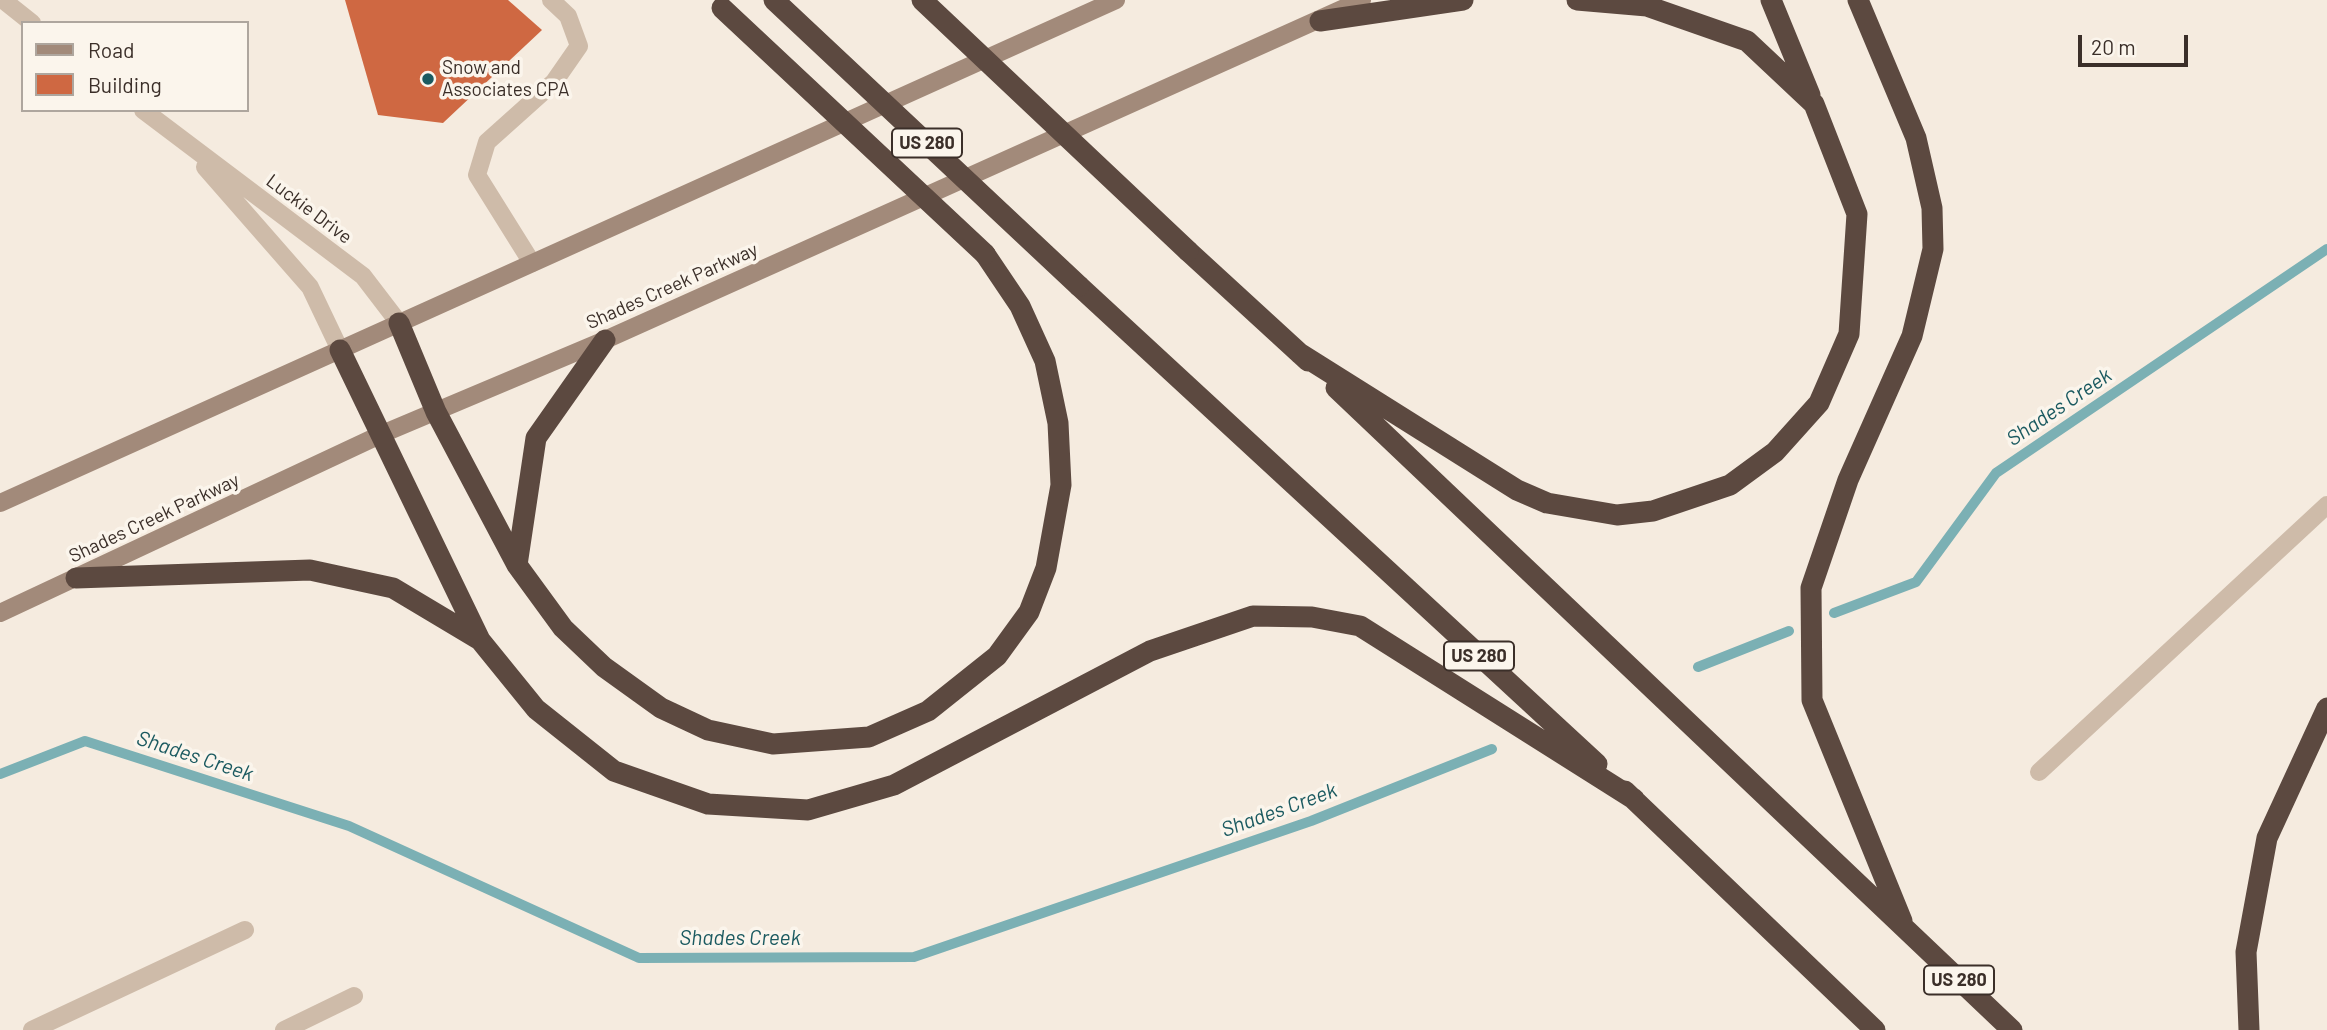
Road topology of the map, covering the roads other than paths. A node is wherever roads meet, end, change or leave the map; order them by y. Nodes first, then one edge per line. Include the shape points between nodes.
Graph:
1 (3, 0) edge
2 (551, 0) edge
3 (774, 0) edge
4 (922, 0) edge
5 (1116, 0) edge
6 (1362, 0) edge
7 (1464, 0) edge
8 (1577, 0) edge
9 (1771, 0) edge
10 (1858, 0) edge
11 (718, 4) edge
12 (30, 21) edge
13 (1320, 21) junction
14 (1814, 104) junction
15 (146, 112) edge
16 (182, 141) junction
17 (532, 263) junction
18 (399, 323) junction
19 (605, 340) junction
20 (340, 349) junction
21 (1299, 353) junction
22 (436, 412) junction
23 (382, 434) junction
24 (2, 498) edge
25 (2327, 505) edge
26 (517, 565) junction
27 (76, 578) junction
28 (0, 612) edge
29 (480, 640) junction
30 (2327, 708) edge
31 (2039, 772) dead end
32 (1634, 799) junction
33 (1906, 929) junction
34 (245, 930) dead end
35 (354, 996) dead end
36 (32, 1030) edge
37 (284, 1030) edge
38 (1875, 1030) edge
39 (2012, 1030) edge
40 (2249, 1030) edge

1 - 12 street
2 - 17 street via 568,16 579,46 554,82 487,142 477,175
3 - 32 highway, US 280, bridge
4 - 21 highway, US 280, bridge
5 - 17 main road
6 - 13 main road, Shades Creek Parkway
7 - 13 highway
8 - 14 highway via 1647,6 1747,41
9 - 14 highway
10 - 33 highway via 1916,138 1932,208 1933,249 1912,336 1848,480 1811,588 1812,700
11 - 26 highway, bridge via 985,254 1020,306 1045,361 1058,424 1061,485 1046,568 1029,612 997,656 928,710 869,737 773,744 708,730 661,708 604,667 564,628
13 - 19 main road, Shades Creek Parkway
14 - 21 highway via 1857,215 1849,334 1819,403 1774,452 1730,485 1641,513 1617,515 1547,503 1485,472
15 - 16 street, Luckie Drive
16 - 18 street, Luckie Drive via 363,276
16 - 20 street, Luckie Drive via 310,287
17 - 18 main road
18 - 20 main road
18 - 22 highway
19 - 22 main road, Shades Creek Parkway
19 - 26 highway via 536,438
20 - 23 highway
20 - 24 main road
21 - 33 highway, US 280
22 - 23 main road, Shades Creek Parkway
22 - 26 highway
23 - 27 main road, Shades Creek Parkway
23 - 29 highway
25 - 31 street
27 - 28 main road, Shades Creek Parkway
27 - 29 highway via 310,570 393,588
29 - 32 highway via 536,709 614,771 708,804 808,810 894,785 1150,651 1253,616 1312,617 1360,626
30 - 40 highway via 2267,838 2246,951
32 - 38 highway, US 280
33 - 39 highway, US 280
34 - 36 street
35 - 37 street

